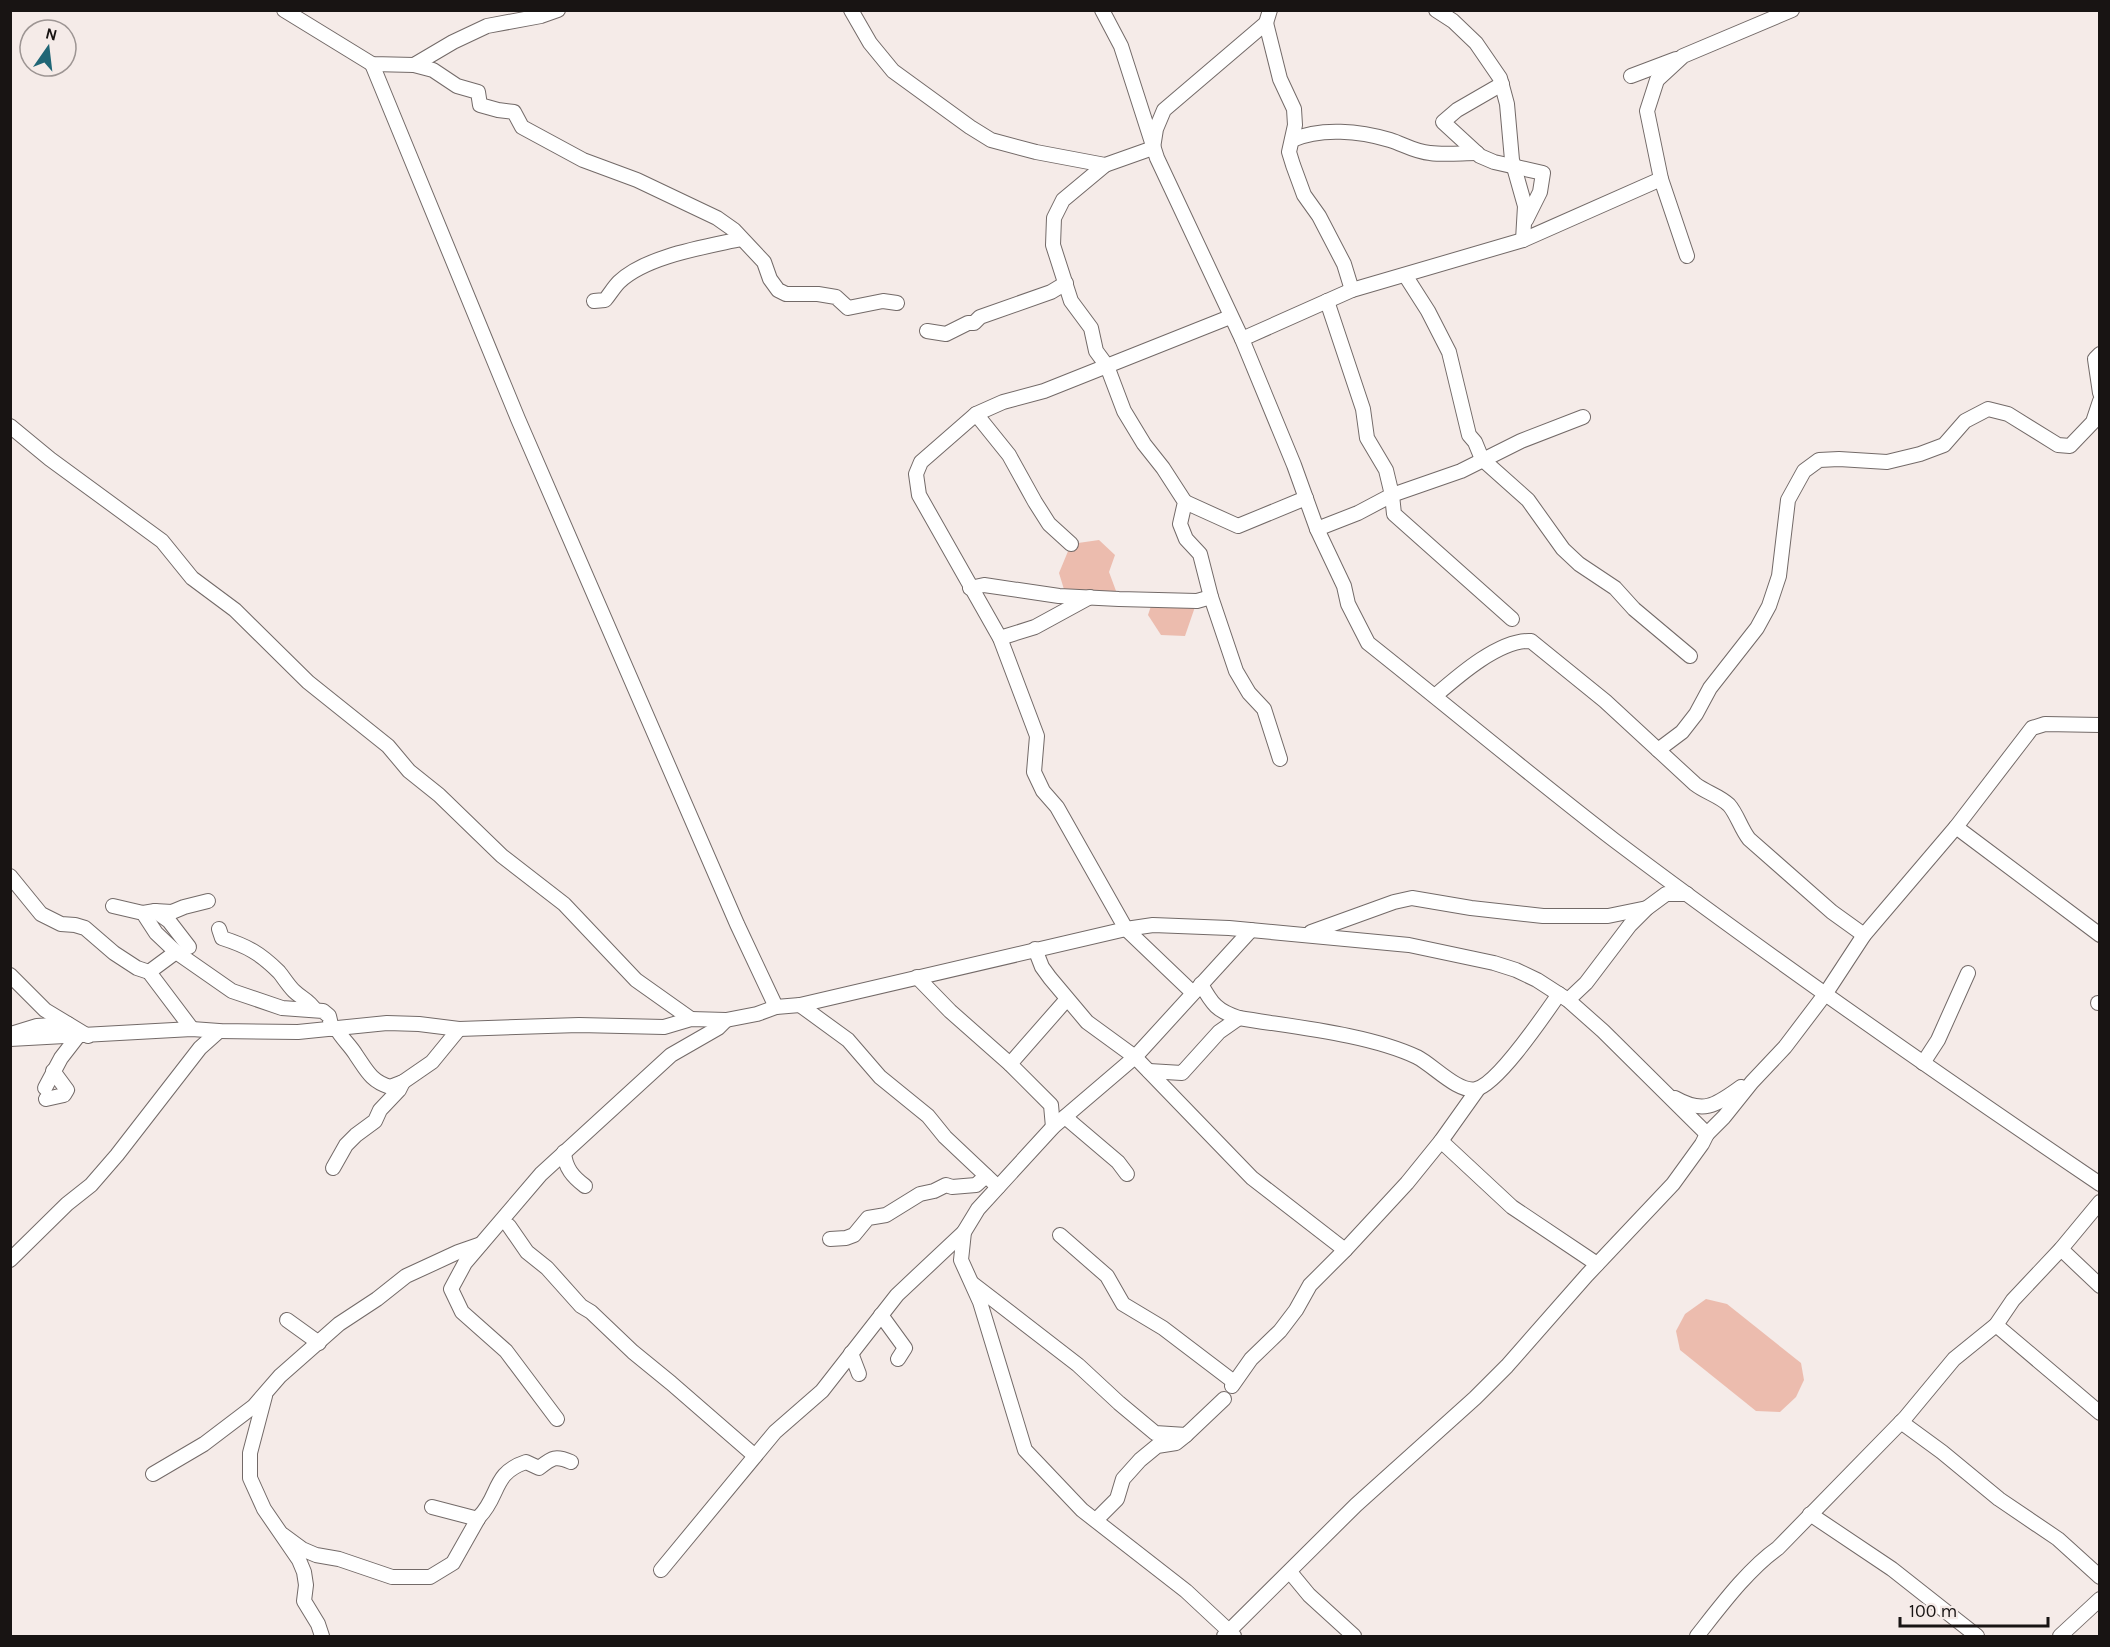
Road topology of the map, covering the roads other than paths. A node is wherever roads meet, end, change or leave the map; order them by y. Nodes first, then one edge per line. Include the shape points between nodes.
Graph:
1 (284, 10) edge
2 (558, 10) edge
3 (851, 10) edge
4 (1102, 10) edge
5 (1436, 10) edge
6 (1792, 10) edge
7 (1450, 16) edge
8 (1268, 17) edge
9 (1683, 56) junction
10 (372, 64) junction
11 (414, 65) junction
12 (1631, 76) dead end
13 (1502, 84) junction
14 (1293, 140) junction
15 (1153, 148) junction
16 (1477, 153) junction
17 (1105, 165) junction
18 (1514, 166) junction
19 (1661, 179) junction
20 (1524, 225) junction
21 (741, 239) junction
22 (1522, 240) junction
23 (1687, 256) dead end
24 (1405, 275) junction
25 (1066, 284) junction
26 (1352, 290) junction
27 (594, 301) dead end
28 (1327, 301) junction
29 (897, 303) dead end
30 (1230, 317) junction
31 (927, 331) dead end
32 (1242, 339) junction
33 (2100, 354) edge
34 (1107, 366) junction
35 (2100, 393) edge
36 (2100, 401) edge
37 (976, 414) junction
38 (1583, 417) dead end
39 (10, 426) edge
40 (1482, 459) junction
41 (1392, 495) junction
42 (1306, 498) junction
43 (1185, 502) junction
44 (1317, 529) junction
45 (1071, 544) dead end
46 (970, 588) junction
47 (1090, 597) junction
48 (1211, 597) junction
49 (1512, 620) dead end
50 (1000, 638) junction
51 (1689, 657) dead end
52 (1435, 696) junction
53 (2100, 724) edge
54 (1658, 750) junction
55 (1280, 759) dead end
56 (1956, 827) junction
57 (10, 876) edge
58 (1687, 894) junction
59 (208, 902) dead end
60 (113, 906) dead end
61 (1647, 908) junction
62 (149, 912) junction
63 (1126, 928) junction
64 (1229, 928) junction
65 (219, 929) dead end
66 (1251, 930) junction
67 (1307, 934) junction
68 (1864, 935) junction
69 (2100, 935) edge
70 (189, 947) dead end
71 (1035, 949) junction
72 (176, 952) junction
73 (1230, 953) junction
74 (149, 972) junction
75 (1968, 973) dead end
76 (10, 975) edge
77 (917, 977) junction
78 (1197, 989) junction
79 (1826, 993) junction
80 (1563, 997) junction
81 (1066, 999) junction
82 (800, 1005) junction
83 (776, 1007) junction
84 (315, 1010) junction
85 (1239, 1018) junction
86 (692, 1019) junction
87 (726, 1020) junction
88 (68, 1024) junction
89 (334, 1028) junction
90 (192, 1029) junction
91 (459, 1029) junction
92 (219, 1031) junction
93 (83, 1036) junction
94 (10, 1037) edge
95 (1135, 1057) junction
96 (1923, 1063) junction
97 (1010, 1064) junction
98 (53, 1071) junction
99 (1149, 1071) junction
100 (1182, 1073) junction
101 (403, 1082) junction
102 (1752, 1082) junction
103 (1478, 1089) junction
104 (1666, 1093) junction
105 (1179, 1101) junction
106 (1051, 1105) junction
107 (1068, 1114) junction
108 (1053, 1127) junction
109 (1707, 1134) junction
110 (1441, 1141) junction
111 (564, 1152) junction
112 (333, 1168) dead end
113 (1127, 1174) dead end
114 (986, 1176) junction
115 (2100, 1184) edge
116 (585, 1186) dead end
117 (998, 1187) junction
118 (2100, 1202) edge
119 (509, 1226) dead end
120 (964, 1233) junction
121 (1060, 1235) dead end
122 (830, 1239) dead end
123 (481, 1244) junction
124 (2061, 1249) junction
125 (1345, 1250) junction
126 (10, 1260) edge
127 (1597, 1264) junction
128 (973, 1284) junction
129 (2100, 1286) edge
130 (881, 1315) junction
131 (287, 1320) dead end
132 (1996, 1325) junction
133 (319, 1343) junction
134 (851, 1353) junction
135 (898, 1359) dead end
136 (859, 1374) dead end
137 (267, 1391) junction
138 (1224, 1399) dead end
139 (2100, 1413) edge
140 (557, 1419) dead end
141 (1901, 1422) junction
142 (1186, 1435) junction
143 (755, 1456) junction
144 (571, 1462) dead end
145 (153, 1474) dead end
146 (432, 1507) dead end
147 (1810, 1514) junction
148 (478, 1519) junction
149 (1096, 1520) junction
150 (284, 1535) junction
151 (661, 1570) dead end
152 (1290, 1572) junction
153 (2100, 1577) edge
154 (2100, 1599) edge
155 (1229, 1635) edge
156 (322, 1636) edge
157 (1354, 1636) edge
158 (1697, 1636) edge
159 (1977, 1636) edge
160 (2060, 1636) edge

1 - 10 street
2 - 11 street via 487,26
3 - 17 street via 870,43 893,70 991,140
4 - 15 street via 1121,46
5 - 7 street
6 - 9 street
7 - 13 street via 1476,42
8 - 14 street via 1280,79 1294,109
8 - 15 street via 1164,110
9 - 12 street
9 - 19 street via 1658,80 1647,111
10 - 11 street
10 - 83 street via 518,419
11 - 21 street via 478,92 480,105 514,112 522,127 582,160 637,180 717,218
13 - 16 street via 1443,122
13 - 18 street
14 - 16 street via 1304,135 1346,132 1391,140 1430,154
14 - 26 street via 1289,152 1304,195 1339,255
15 - 17 street
15 - 30 street
16 - 18 street
17 - 25 street via 1063,200 1054,218 1053,245
18 - 20 street via 1525,206
18 - 20 street via 1543,173 1540,192
19 - 22 street
19 - 23 street
20 - 22 street
21 - 27 street via 673,254 637,269 620,281 605,300
21 - 29 street via 764,262 778,290 786,294 836,297 848,308 883,301
22 - 24 street
24 - 26 street
24 - 40 street via 1449,352 1469,435
25 - 31 street via 946,334
25 - 34 street via 1071,301 1091,328 1096,351
26 - 28 street
28 - 32 street
28 - 41 street via 1363,409 1367,438 1386,470
30 - 32 street
30 - 34 street
32 - 42 street
33 - 35 street via 2095,359
34 - 37 street
34 - 43 street via 1124,411
36 - 54 street via 2093,422 2070,446 2058,446 2008,414 1988,409 1965,421 1944,445 1920,454 1887,462 1819,460 1804,471 1788,500 1779,576 1769,606 1696,714 1682,732
37 - 45 street via 1009,455 1049,524
37 - 46 street via 921,462 916,474 919,495
38 - 40 street
39 - 86 street via 162,541 192,578 235,610 308,682 388,746 409,771 502,856 564,904 636,980
40 - 41 street via 1461,471
40 - 51 street via 1528,500 1563,549 1615,588
41 - 44 street
41 - 49 street via 1395,514
42 - 43 street via 1238,526
42 - 44 street
43 - 48 street via 1180,524 1186,539 1200,554
44 - 52 street via 1368,642
46 - 47 street via 984,585
46 - 50 street
47 - 48 street via 1197,601
47 - 50 street via 1035,627
48 - 55 street via 1236,671 1264,710
50 - 63 street via 1037,736 1034,772
52 - 54 street via 1469,666 1516,642 1532,641
52 - 58 street
53 - 56 street via 2045,724 2032,728
54 - 68 street via 1704,791 1731,807 1749,839
56 - 68 street
56 - 69 street
57 - 74 street via 41,914 61,924 85,928 114,953
58 - 61 street via 1666,894
58 - 79 street
59 - 62 street via 172,912
60 - 62 street
61 - 67 street via 1608,916 1543,916 1412,898
61 - 80 street via 1586,983
62 - 70 street via 169,921
62 - 72 street via 156,933
63 - 64 street
63 - 71 street
63 - 78 street
64 - 66 street
64 - 73 street
65 - 84 street via 222,938 260,954
66 - 67 street
66 - 73 street
67 - 80 street via 1409,945 1494,963 1537,980
68 - 79 street
71 - 77 street
71 - 81 street via 1042,967
72 - 74 street
72 - 84 street via 232,991 282,1008
73 - 78 street
74 - 90 street
75 - 96 street via 1938,1040
76 - 88 street via 45,1010
77 - 82 street
77 - 97 street
78 - 85 street via 1222,1013
78 - 95 street
79 - 96 street
79 - 102 street
80 - 103 street via 1502,1069
80 - 104 street
81 - 95 street via 1088,1022
81 - 97 street
82 - 83 street
82 - 114 street via 848,1040 880,1077 928,1116
83 - 87 street
84 - 89 street via 323,1011
85 - 100 street via 1219,1032
85 - 103 street via 1390,1047 1416,1056 1461,1087
86 - 87 street
86 - 91 street via 664,1026
87 - 111 street via 671,1055
88 - 93 street
88 - 94 street via 37,1026
89 - 91 street via 419,1023
89 - 92 street via 282,1033
89 - 101 street via 364,1070 380,1084 390,1087
90 - 92 street
90 - 93 street
91 - 101 street via 432,1062
92 - 126 street via 145,1111 117,1155 91,1185
93 - 94 street
93 - 98 street via 67,1049
95 - 99 street
95 - 107 street
96 - 115 street
97 - 106 street
98 - 98 street via 67,1090 64,1095 45,1093
99 - 100 street
99 - 105 street
100 - 105 street via 1177,1085
101 - 112 street via 375,1121 346,1145
102 - 104 street via 1706,1107 1689,1105
102 - 109 street
103 - 110 street
104 - 109 street
105 - 125 street via 1252,1178
106 - 107 street
106 - 108 street
107 - 108 street
107 - 113 street
108 - 117 street
109 - 127 street via 1673,1184
110 - 125 street
110 - 127 street via 1512,1207
111 - 116 street via 564,1163
111 - 123 street
114 - 117 street
114 - 122 street via 976,1185 946,1185 920,1194 886,1215 868,1218 854,1235
117 - 120 street via 978,1209
118 - 124 street
119 - 143 street via 527,1252 581,1306
120 - 128 street via 961,1260
120 - 130 street
121 - 125 street via 1107,1276 1123,1304 1163,1328 1233,1384 1251,1359 1280,1331 1310,1285
123 - 133 street via 406,1276
123 - 140 street via 451,1289 462,1312 506,1351
124 - 129 street
124 - 132 street via 2013,1300
127 - 152 street via 1507,1366 1356,1505
128 - 142 street via 1078,1365 1155,1433
128 - 149 street via 1025,1450
130 - 134 street
130 - 135 street via 905,1348
131 - 133 street
132 - 139 street
132 - 141 street via 1954,1359
133 - 137 street
134 - 136 street
134 - 143 street via 822,1391 775,1432
137 - 145 street via 254,1406 204,1444
137 - 150 street via 250,1453 250,1478 264,1509
138 - 142 street
141 - 147 street
141 - 153 street via 2058,1539
142 - 149 street via 1176,1443 1157,1446 1140,1460 1123,1479 1117,1499
143 - 151 street
144 - 148 street via 561,1457 552,1458 539,1468 526,1462 515,1466 501,1476 498,1488
146 - 148 street
147 - 158 street via 1766,1557
147 - 159 street via 1892,1569
148 - 150 street via 453,1563 430,1577 392,1577 316,1555
149 - 155 street via 1186,1591
150 - 156 street via 304,1572 304,1601
152 - 155 street
152 - 157 street
154 - 160 street

